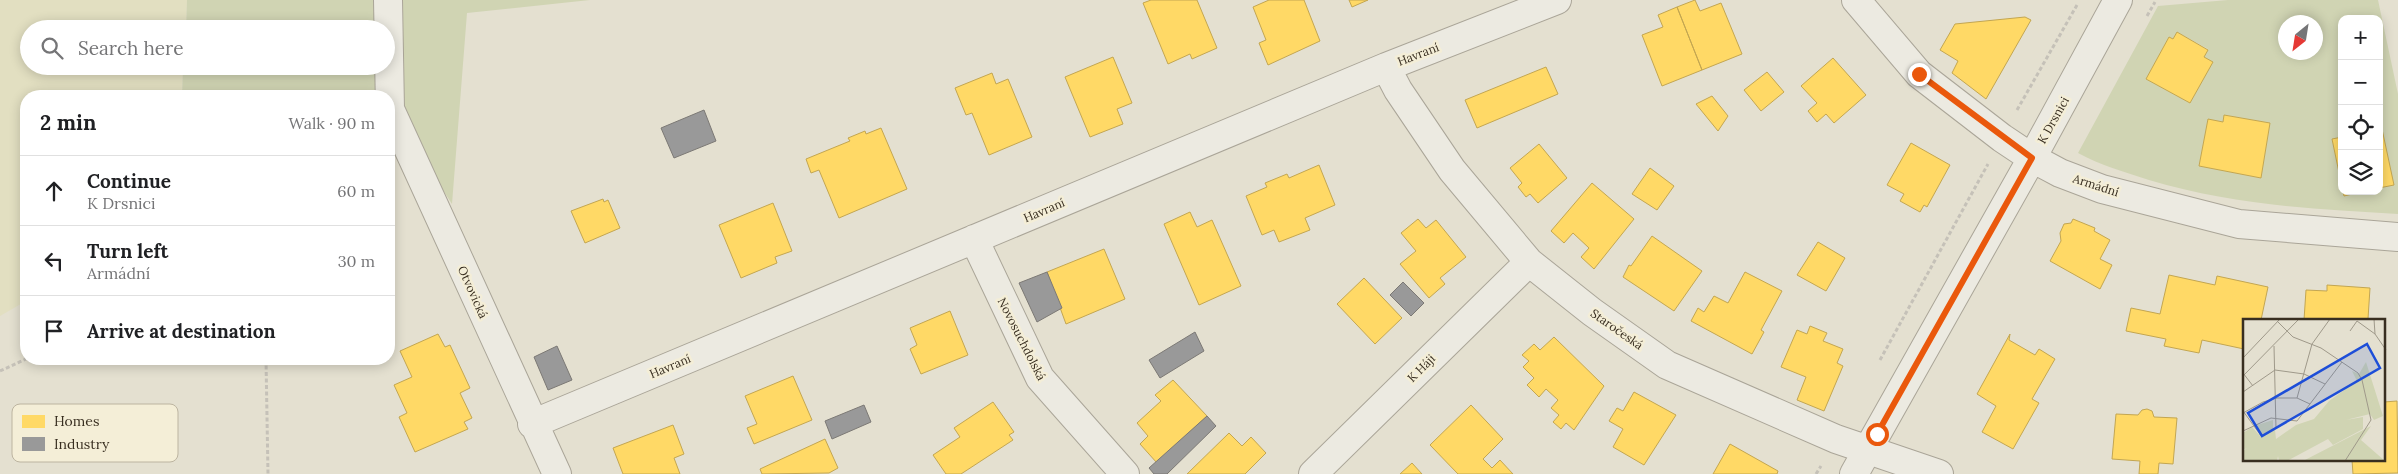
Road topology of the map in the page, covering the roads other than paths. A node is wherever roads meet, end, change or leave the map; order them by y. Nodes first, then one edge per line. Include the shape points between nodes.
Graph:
1 (388, 0) edge
2 (1557, 0) edge
3 (1856, 0) edge
4 (2118, 0) edge
5 (388, 20) edge
6 (1386, 67) junction
7 (389, 75) edge
8 (390, 90) edge
9 (395, 121) edge
10 (2032, 158) junction
11 (2398, 237) edge
12 (974, 239) junction
13 (1529, 262) junction
14 (532, 424) junction
15 (1868, 450) junction
16 (557, 474) edge
17 (1126, 474) edge
18 (1313, 474) edge
19 (1854, 474) edge
20 (1939, 474) edge

1 - 5 street, Otvovická
2 - 6 street, Havraní
3 - 10 street, Armádní via 1919,74
4 - 10 street, K Drsnici
6 - 12 street, Havraní
6 - 13 street, Staročeská via 1452,170
7 - 8 street, Otvovická
9 - 14 street, Otvovická
10 - 11 street, Armádní via 2102,189 2240,224
10 - 15 street, K Drsnici
12 - 14 street, Havraní
12 - 17 street, Novosuchdolská via 1040,378
13 - 15 street, Staročeská via 1592,312 1667,364
13 - 18 street, K Háji
14 - 16 street, Otvovická
15 - 19 street, K Drsnici
15 - 20 street, Staročeská

